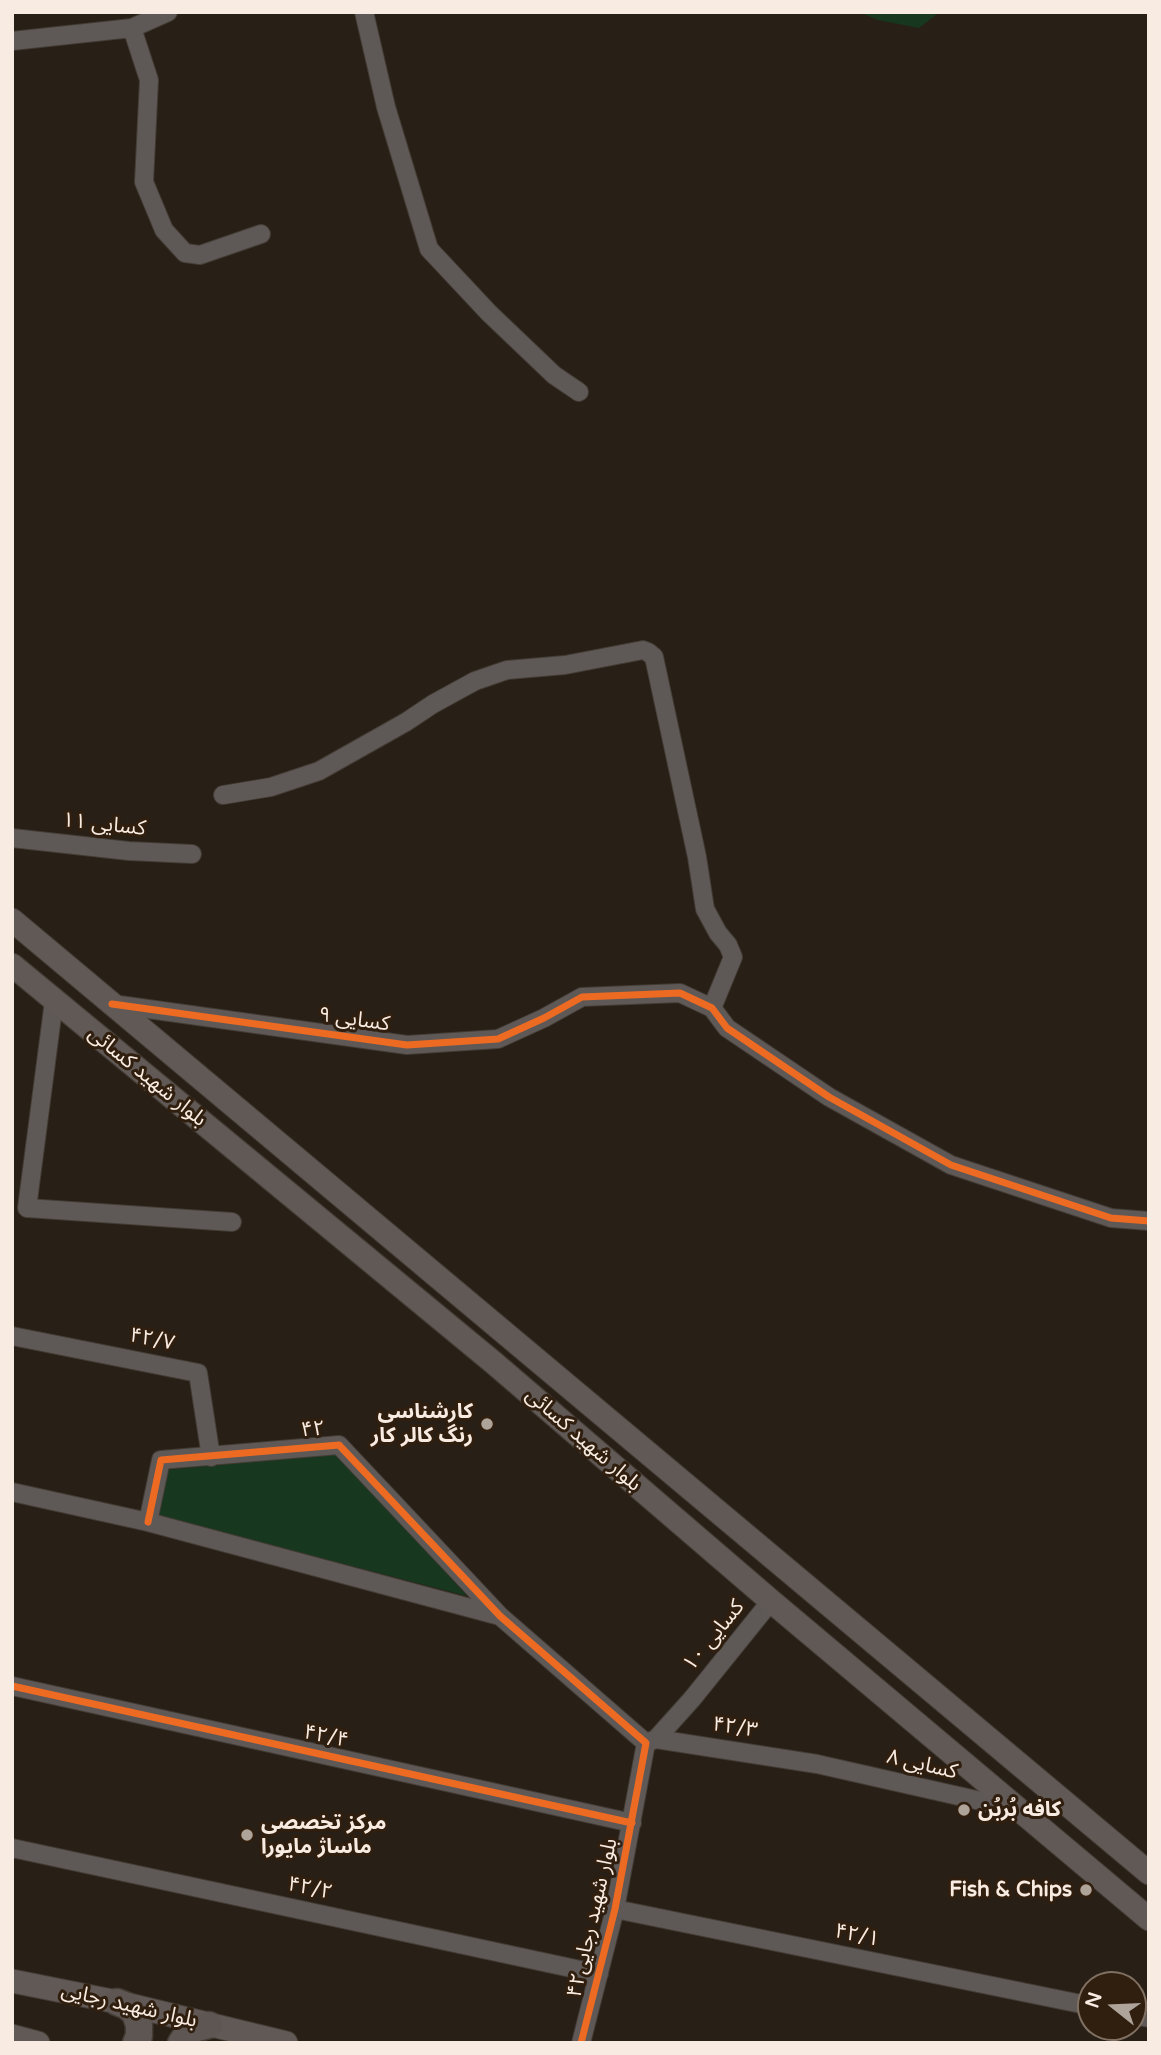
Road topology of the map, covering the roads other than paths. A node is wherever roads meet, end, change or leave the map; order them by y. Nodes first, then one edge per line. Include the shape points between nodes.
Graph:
1 (168, 12) edge
2 (364, 12) edge
3 (132, 28) junction
4 (12, 41) edge
5 (261, 234) dead end
6 (579, 392) dead end
7 (223, 795) dead end
8 (12, 838) edge
9 (192, 854) dead end
10 (12, 920) edge
11 (12, 965) edge
12 (54, 1001) junction
13 (112, 1004) junction
14 (712, 1007) junction
15 (1149, 1221) edge
16 (232, 1222) dead end
17 (12, 1336) edge
18 (512, 1341) junction
19 (494, 1363) junction
20 (211, 1457) junction
21 (12, 1492) edge
22 (148, 1522) junction
23 (771, 1601) junction
24 (500, 1616) junction
25 (12, 1686) edge
26 (651, 1741) junction
27 (817, 1764) joint
28 (1017, 1810) junction
29 (632, 1823) junction
30 (12, 1848) edge
31 (1149, 1873) edge
32 (615, 1909) junction
33 (1149, 1919) edge
34 (599, 1974) junction
35 (12, 1981) edge
36 (117, 2002) junction
37 (1077, 2004) edge
38 (209, 2025) junction
39 (12, 2036) edge
40 (38, 2043) edge
41 (136, 2043) edge
42 (181, 2043) edge
43 (285, 2043) edge
44 (581, 2043) edge

1 - 3 street
2 - 6 street via 386,107 429,249 554,375
3 - 4 street
3 - 5 street via 149,80 144,182 164,230 185,253 200,255
7 - 14 street via 271,787 319,771 475,681 507,670 648,652 654,657 705,909 733,957
8 - 9 street, ۱۱ کسایی
10 - 13 main road, بلوار شهید کسائی
11 - 12 main road, بلوار شهید کسائی
12 - 16 street via 27,1208
12 - 19 main road, بلوار شهید کسائی
13 - 14 street, ۹ کسایی via 407,1045 498,1039 582,997 680,993
13 - 18 main road, بلوار شهید کسائی
14 - 15 street via 727,1028 829,1097 951,1165 1111,1219
17 - 20 street, ۴۲/۷ via 198,1373
18 - 19 main road
18 - 31 main road, بلوار شهید کسائی
19 - 23 main road, بلوار شهید کسائی
20 - 22 street, ۴۲ via 161,1460
20 - 24 street, ۴۲ via 339,1445
21 - 22 street
22 - 24 street
23 - 26 street, ۱۰ کسایی via 692,1699
23 - 28 main road, بلوار شهید کسائی
24 - 26 street
25 - 29 street, ۴۲/۴
26 - 27 street, ۴۲/۳
26 - 29 street, بلوار شهید رجایی۴۲
27 - 28 street, ۸ کسایی
28 - 33 main road, بلوار شهید کسائی
29 - 32 street, بلوار شهید رجایی۴۲
30 - 34 street, ۴۲/۲
32 - 34 street, بلوار شهید رجایی۴۲
32 - 37 street, ۴۲/۱
34 - 44 street, بلوار شهید رجایی۴۲
35 - 36 main road, بلوار شهید رجایی
36 - 38 main road, بلوار شهید رجایی
36 - 41 highway via 135,2013 139,2025
38 - 42 highway via 190,2030
38 - 43 main road, بلوار شهید رجایی
39 - 40 main road

